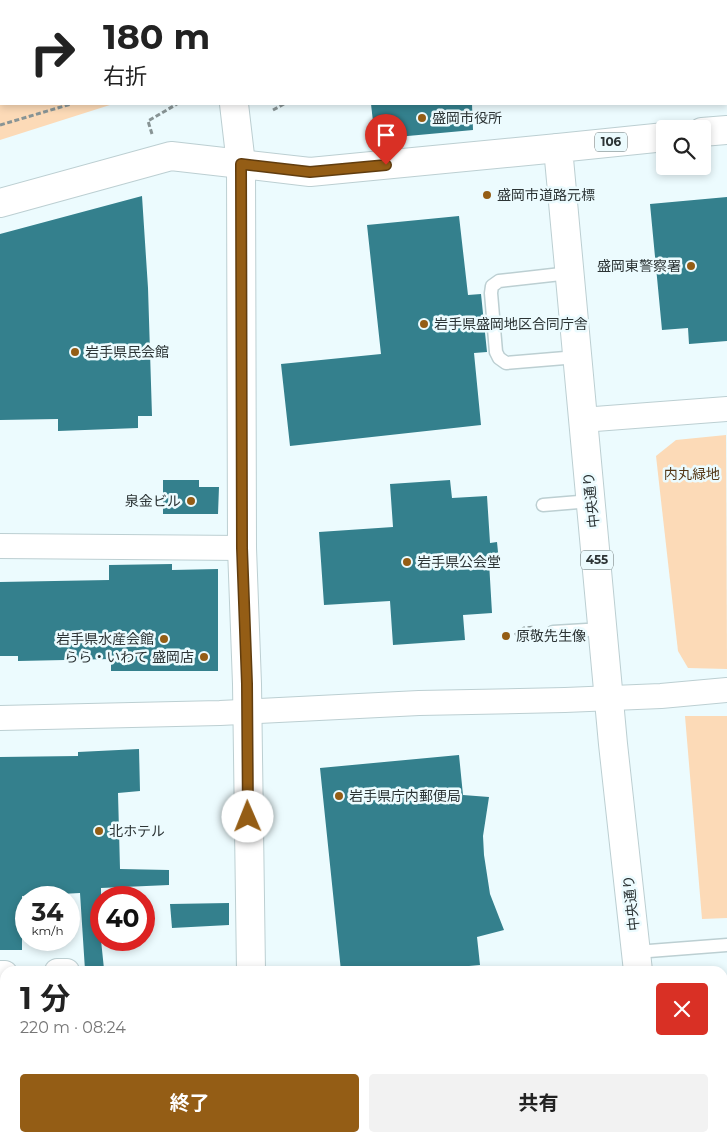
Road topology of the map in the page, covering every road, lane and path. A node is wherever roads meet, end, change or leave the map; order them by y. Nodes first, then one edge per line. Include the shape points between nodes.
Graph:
1 (68, 105) edge
2 (175, 105) edge
3 (234, 105) edge
4 (282, 105) edge
5 (273, 110) dead end
6 (0, 125) edge
7 (727, 130) edge
8 (711, 131) edge
9 (152, 137) dead end
10 (656, 137) edge
11 (558, 148) junction
12 (241, 164) junction
13 (0, 204) edge
14 (570, 274) junction
15 (577, 357) junction
16 (727, 409) edge
17 (582, 420) junction
18 (591, 501) junction
19 (543, 505) dead end
20 (0, 546) edge
21 (242, 548) junction
22 (540, 627) dead end
23 (603, 629) junction
24 (553, 632) dead end
25 (515, 635) dead end
26 (727, 690) edge
27 (609, 698) junction
28 (247, 711) junction
29 (0, 718) edge
30 (727, 945) edge
31 (637, 962) edge
32 (251, 966) edge

1 - 6 path
2 - 9 path via 148,121
3 - 12 main road
4 - 5 path
7 - 8 main road
10 - 11 main road, 106
11 - 12 main road via 310,172
11 - 14 main road, 中央通り / 455
12 - 13 main road via 171,156
12 - 21 main road
14 - 15 main road, 中央通り / 455
14 - 15 lane via 499,281 492,286 490,293 496,352 506,363
15 - 17 main road, 中央通り / 455
16 - 17 street
17 - 18 main road, 中央通り / 455
18 - 19 lane
18 - 23 main road, 中央通り / 455
20 - 21 street
21 - 28 main road
22 - 25 path via 524,628
23 - 24 lane
23 - 27 main road, 中央通り / 455
26 - 27 street
27 - 28 street
27 - 31 main road, 中央通り / 455
28 - 29 street
28 - 32 main road
30 - 31 lane

